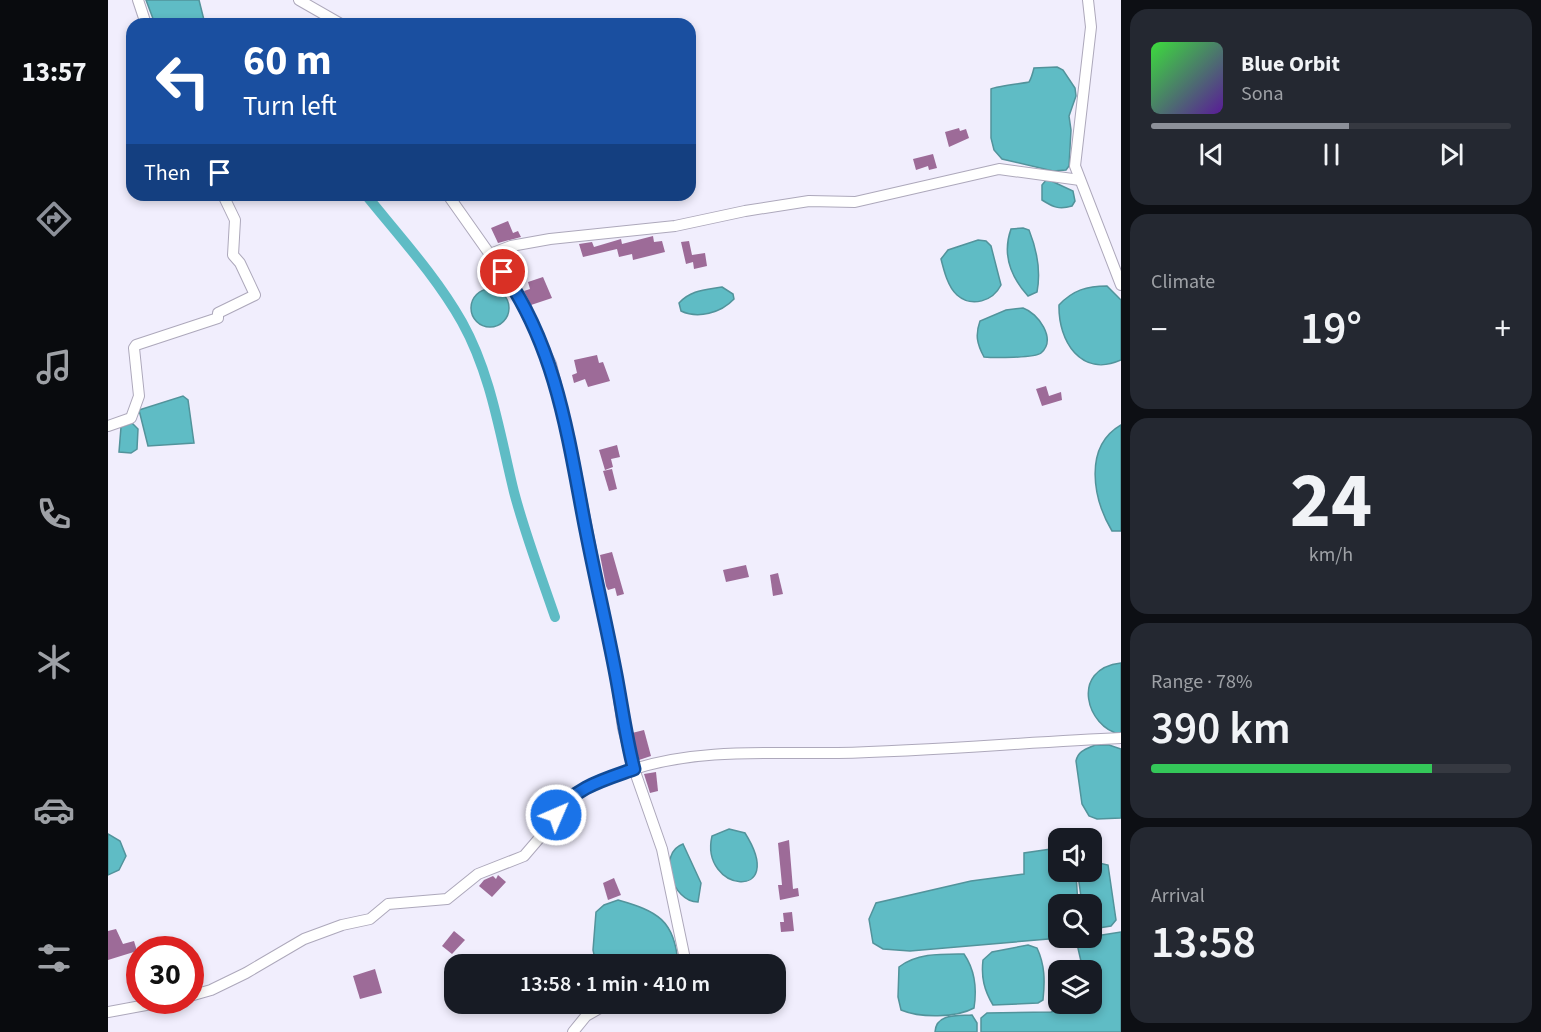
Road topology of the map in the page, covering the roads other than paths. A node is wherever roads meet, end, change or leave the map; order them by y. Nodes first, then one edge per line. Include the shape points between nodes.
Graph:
1 (138, 0) edge
2 (299, 0) edge
3 (1088, 0) edge
4 (144, 18) edge
5 (330, 18) edge
6 (1080, 180) junction
7 (226, 201) edge
8 (452, 201) edge
9 (490, 254) junction
10 (1121, 285) edge
11 (108, 426) edge
12 (1121, 738) edge
13 (634, 769) junction
14 (684, 954) edge
15 (204, 992) edge
16 (126, 1009) edge
17 (108, 1012) edge
18 (590, 1014) edge
19 (573, 1032) edge

1 - 4 street
2 - 5 street
3 - 6 street via 1091,27 1074,166
6 - 9 street via 999,169 855,202 798,203 675,226 550,239
6 - 10 street
7 - 11 street via 235,220 233,255 255,295 218,313 218,318 136,345 138,402 131,418
8 - 9 street
9 - 13 street via 515,290 551,364
12 - 13 street via 840,753 746,753 658,761
13 - 14 street via 662,849
13 - 15 street via 596,783 564,802 524,856 478,874 447,899 388,904 370,919 304,939
16 - 17 street
18 - 19 street

